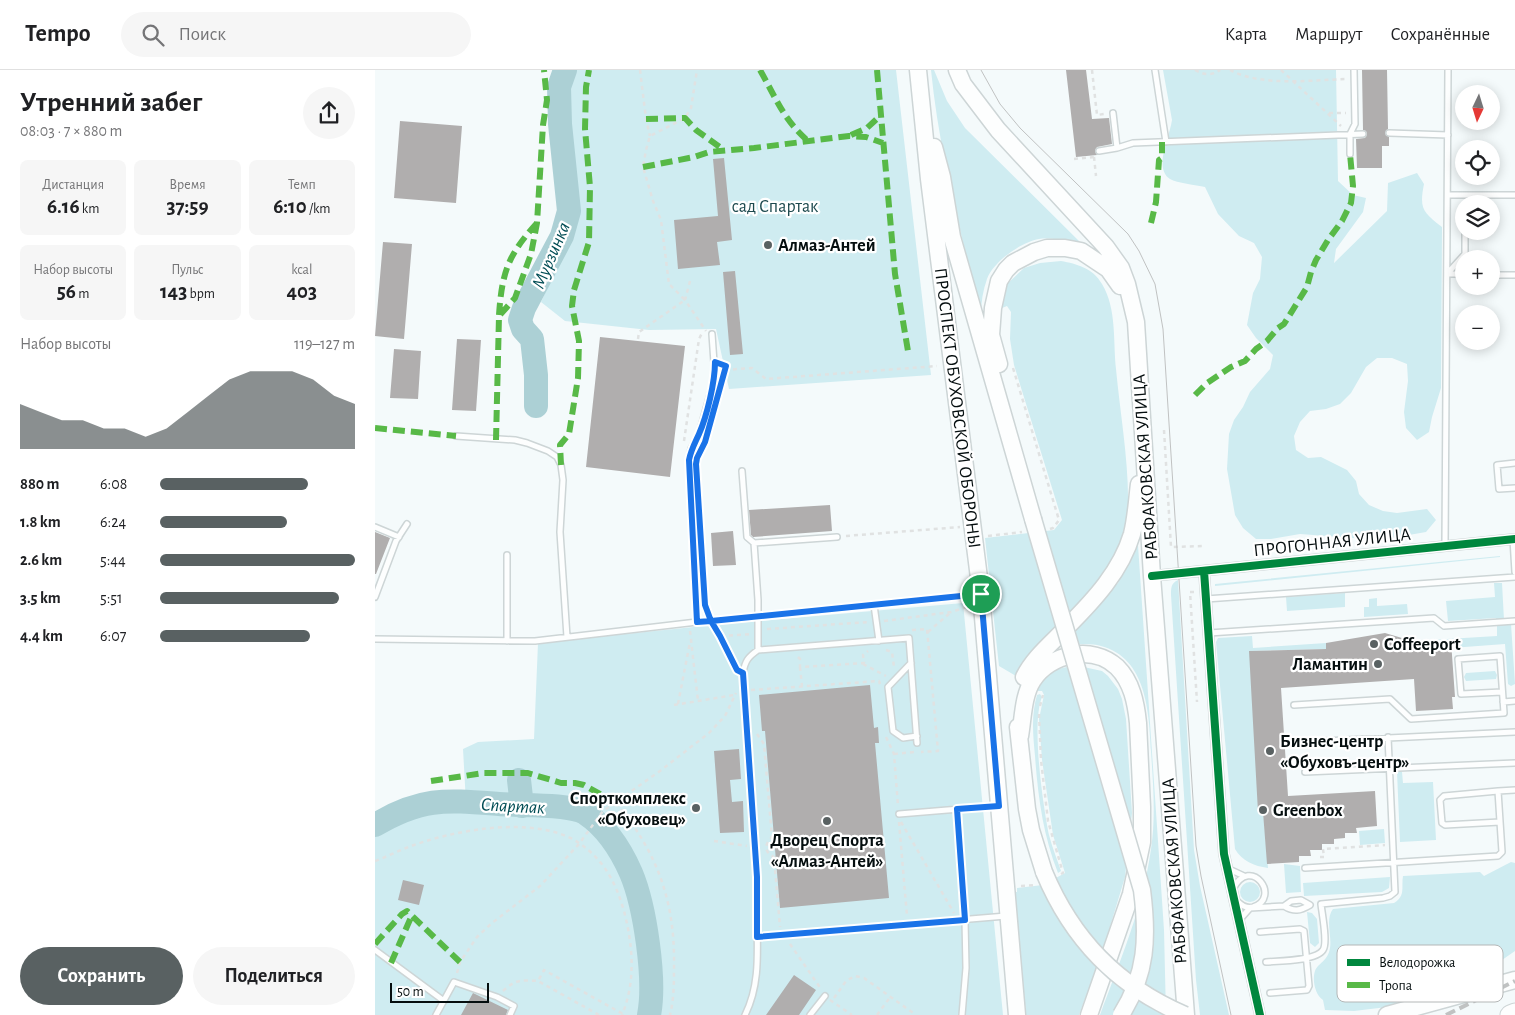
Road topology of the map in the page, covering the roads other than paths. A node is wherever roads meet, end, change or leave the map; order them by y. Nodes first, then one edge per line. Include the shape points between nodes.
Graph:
1 (918, 70) edge
2 (957, 70) edge
3 (1155, 70) edge
4 (1354, 70) edge
5 (1448, 70) edge
6 (921, 99) junction
7 (1113, 113) road end
8 (1389, 133) dead end
9 (1350, 134) junction
10 (1363, 134) dead end
11 (1448, 135) junction
12 (1166, 142) junction
13 (1117, 148) junction
14 (1099, 150) road end
15 (1350, 154) dead end
16 (1448, 195) junction
17 (1515, 195) edge
18 (1465, 240) edge
19 (1447, 274) junction
20 (1455, 274) edge
21 (1500, 275) edge
22 (1515, 275) edge
23 (1136, 322) junction
24 (711, 334) road end
25 (1007, 430) junction
26 (456, 436) dead end
27 (1144, 455) junction
28 (1515, 463) edge
29 (742, 471) dead end
30 (1515, 488) edge
31 (407, 524) dead end
32 (375, 527) edge
33 (399, 537) junction
34 (837, 537) road end
35 (1514, 539) edge
36 (754, 543) junction
37 (1445, 546) junction
38 (507, 555) dead end
39 (1204, 571) junction
40 (1515, 572) edge
41 (1152, 576) junction
42 (1515, 578) edge
43 (1205, 595) junction
44 (375, 597) edge
45 (976, 600) junction
46 (874, 605) junction
47 (758, 616) junction
48 (1515, 621) edge
49 (697, 622) junction
50 (1208, 633) junction
51 (567, 637) junction
52 (375, 640) edge
53 (507, 641) junction
54 (879, 641) junction
55 (758, 650) junction
56 (911, 663) junction
57 (1502, 692) junction
58 (1515, 701) edge
59 (1503, 702) junction
60 (1294, 705) dead end
61 (1515, 732) edge
62 (1020, 736) junction
63 (1388, 737) junction
64 (1303, 742) dead end
65 (1515, 763) edge
66 (1389, 768) junction
67 (1305, 772) dead end
68 (1515, 790) edge
69 (1498, 791) junction
70 (999, 806) junction
71 (957, 809) junction
72 (899, 814) road end
73 (1500, 822) junction
74 (1394, 862) junction
75 (1227, 868) junction
76 (1305, 868) dead end
77 (1244, 876) junction
78 (1233, 894) junction
79 (1321, 904) junction
80 (1310, 905) junction
81 (1284, 906) junction
82 (1251, 908) junction
83 (1009, 916) junction
84 (965, 920) junction
85 (1240, 926) junction
86 (1260, 932) dead end
87 (757, 937) junction
88 (375, 950) edge
89 (1307, 958) junction
90 (1266, 962) dead end
91 (1182, 988) junction
92 (1270, 993) dead end
93 (825, 996) road end
94 (444, 1001) junction
95 (1435, 1002) edge
96 (1515, 1013) edge
97 (436, 1015) edge
98 (510, 1015) edge
99 (745, 1015) edge
100 (810, 1015) edge
101 (962, 1015) edge
102 (1017, 1015) edge
103 (1089, 1015) edge
104 (1121, 1015) edge
105 (1179, 1015) edge
106 (1185, 1015) edge
107 (1260, 1015) edge
108 (1387, 1015) edge
109 (1510, 1015) edge

1 - 6 main road, ПРОСПЕКТ ОБУХОВСКОЙ ОБОРОНЫ
2 - 23 main road, РАБФАКОВСКАЯ УЛИЦА via 963,84 998,130 1121,268
3 - 12 lane
4 - 9 lane via 1355,124
5 - 11 lane
6 - 25 main road via 942,177 951,237
6 - 45 main road, ПРОСПЕКТ ОБУХОВСКОЙ ОБОРОНЫ
7 - 13 lane
8 - 11 lane
9 - 10 lane
9 - 12 lane
9 - 15 lane
11 - 16 lane
12 - 13 lane via 1133,143
13 - 14 lane
16 - 17 lane
16 - 19 lane
18 - 19 lane via 1465,254
19 - 20 lane
19 - 37 lane
21 - 22 lane
23 - 25 main road via 1118,281 1108,269 1081,252 1047,248 1013,262 999,281 991,335 1007,396
23 - 27 main road, РАБФАКОВСКАЯ УЛИЦА
24 - 49 lane via 715,377 689,460
25 - 104 main road, bridge via 1141,890 1145,920 1142,967 1131,999
26 - 51 lane via 515,440 557,457 563,480 560,532
27 - 41 main road, РАБФАКОВСКАЯ УЛИЦА
27 - 62 main road via 1133,531 1123,559 1111,578 1026,674 1016,701
28 - 30 lane via 1497,465 1499,489
29 - 36 lane via 747,537
31 - 33 lane
32 - 33 lane
33 - 44 lane
34 - 36 lane
35 - 37 street, ПРОГОННАЯ УЛИЦА
35 - 40 lane
36 - 47 lane
37 - 39 street, ПРОГОННАЯ УЛИЦА
38 - 53 lane
39 - 41 street, ПРОГОННАЯ УЛИЦА
39 - 43 street
41 - 91 main road, РАБФАКОВСКАЯ УЛИЦА
42 - 43 lane
43 - 50 street
45 - 46 lane
45 - 70 main road, ПРОСПЕКТ ОБУХОВСКОЙ ОБОРОНЫ
46 - 47 lane
46 - 54 lane
47 - 49 lane
47 - 55 lane
48 - 50 lane via 1444,626 1435,618
49 - 51 lane
50 - 75 street
51 - 53 lane
52 - 53 lane
54 - 55 lane
54 - 56 lane via 909,638
55 - 87 lane via 744,663 743,673 755,848
56 - 56 lane via 917,740 903,738 893,732 888,687
57 - 57 lane via 1461,694 1459,659 1500,656
57 - 59 lane
58 - 59 lane
59 - 60 lane via 1504,713 1411,719 1389,699
61 - 63 lane
62 - 103 main road via 1032,682 1054,660 1069,655 1093,656 1112,663 1130,685 1138,723 1142,842 1131,894
62 - 106 main road, bridge via 1031,830 1047,878 1065,916 1095,954 1128,985
63 - 64 lane
63 - 66 lane
65 - 66 lane
66 - 67 lane
66 - 74 lane
68 - 69 lane
69 - 73 lane
69 - 73 lane via 1444,796 1440,800 1441,823
70 - 71 lane
70 - 83 main road, ПРОСПЕКТ ОБУХОВСКОЙ ОБОРОНЫ
71 - 72 lane
71 - 84 lane
73 - 74 lane via 1502,852 1498,856
74 - 76 lane
74 - 79 lane via 1395,892 1390,896
75 - 77 lane
75 - 78 street
77 - 78 lane via 1237,881
77 - 82 lane via 1253,876 1265,889 1259,905
78 - 82 lane via 1241,906
78 - 85 street
79 - 80 lane
79 - 89 lane via 1323,950
80 - 81 lane via 1292,911
80 - 81 lane via 1296,900
81 - 82 lane
82 - 85 lane via 1242,917
83 - 84 lane
83 - 102 main road, ПРОСПЕКТ ОБУХОВСКОЙ ОБОРОНЫ
84 - 87 lane
84 - 101 lane via 967,968
85 - 107 street
86 - 89 lane via 1300,928 1304,931
87 - 99 lane via 755,991
88 - 94 lane
89 - 90 lane
89 - 92 lane via 1307,990
91 - 105 main road
91 - 106 main road, РАБФАКОВСКАЯ УЛИЦА
93 - 100 lane
94 - 97 lane
94 - 98 lane via 454,982 514,1006
95 - 108 main road
96 - 109 highway

